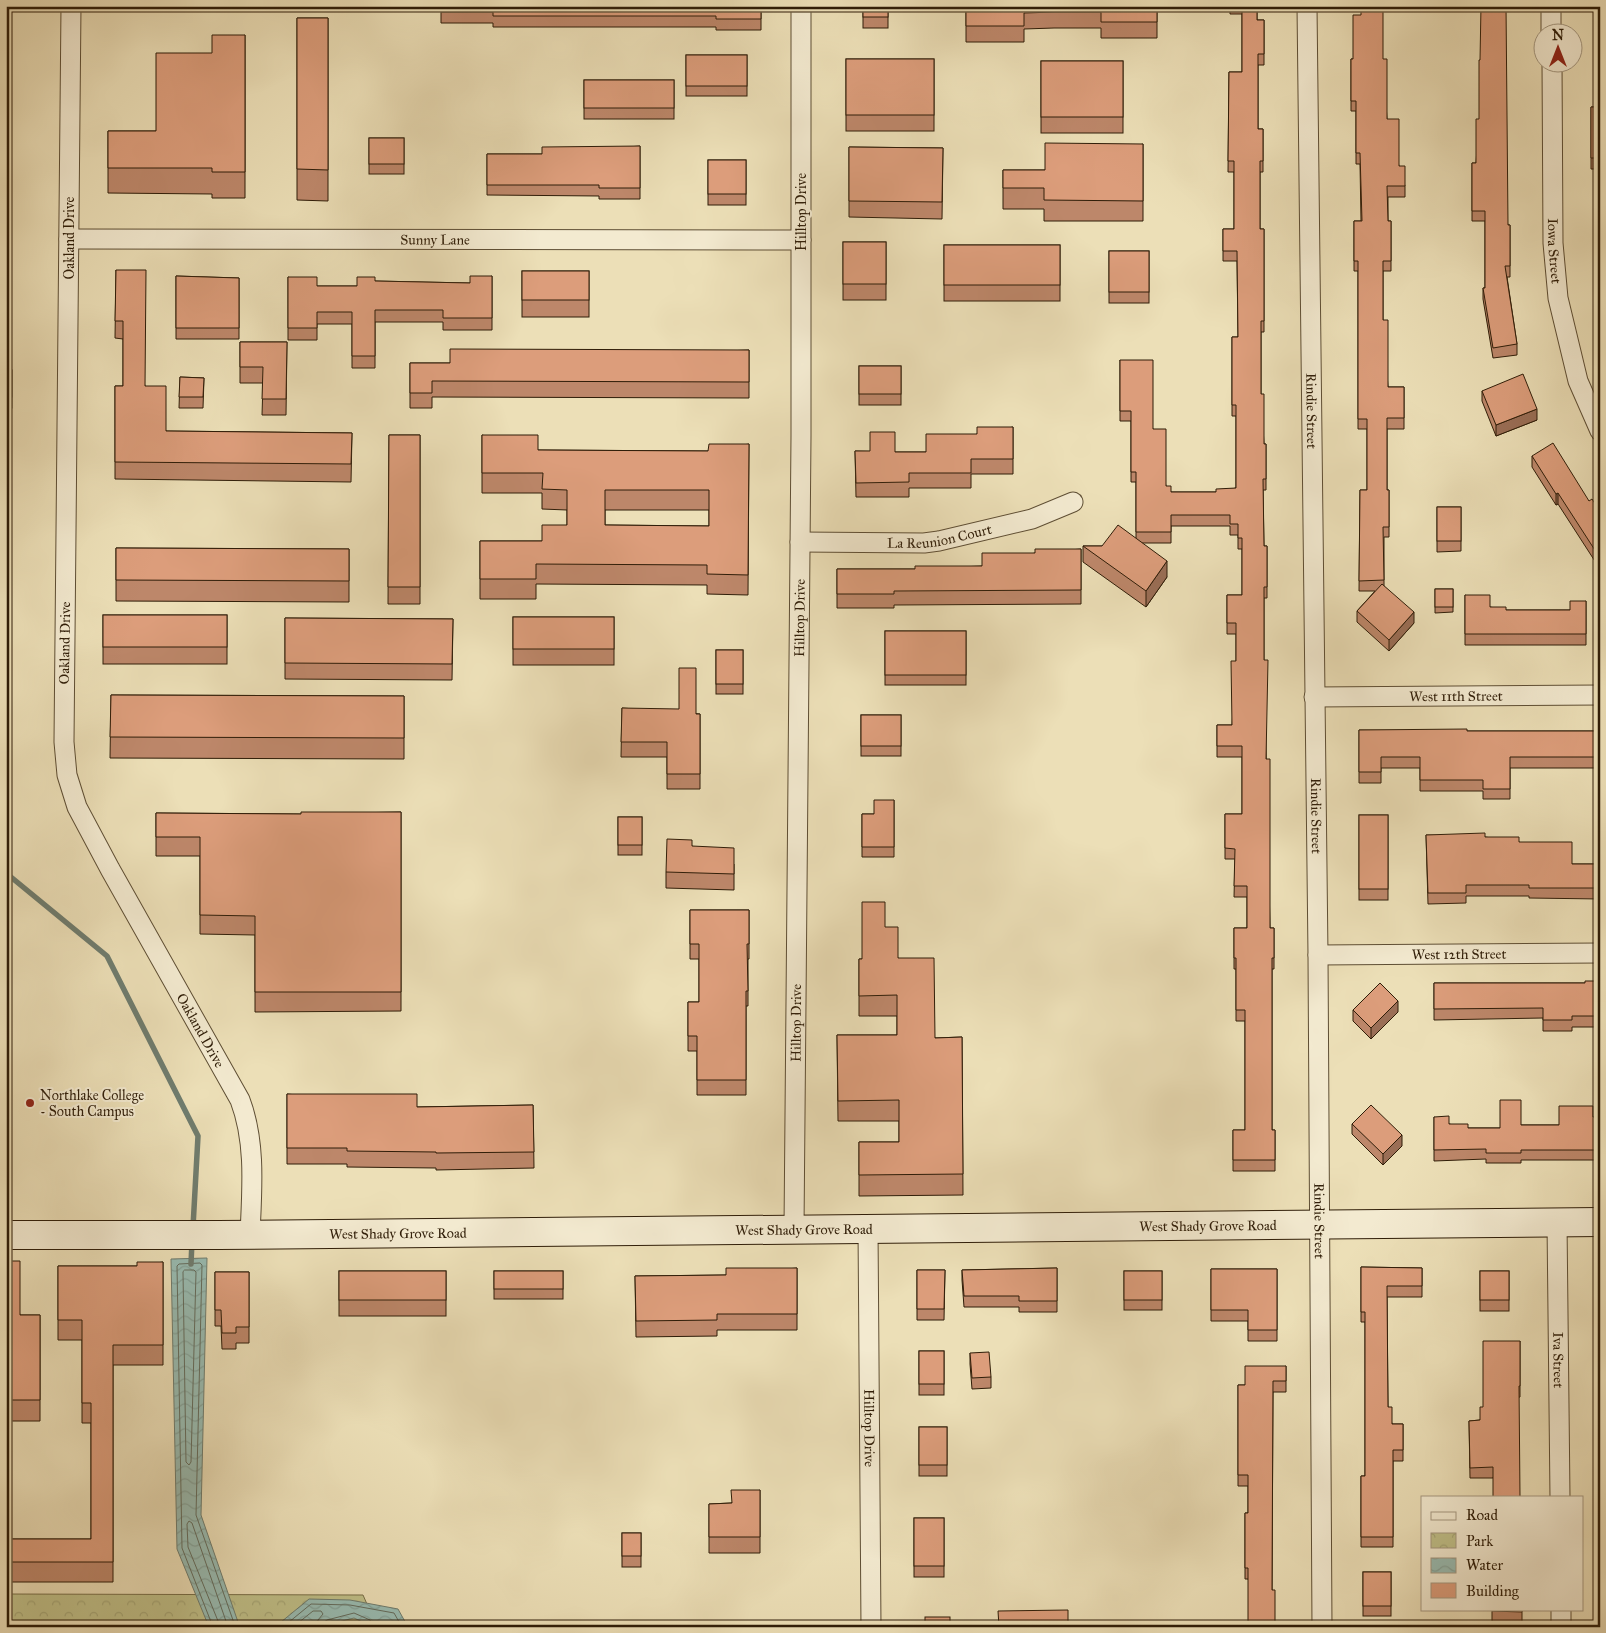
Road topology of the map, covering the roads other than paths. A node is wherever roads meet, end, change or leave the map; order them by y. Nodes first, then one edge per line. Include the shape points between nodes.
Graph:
1 (71, 6) edge
2 (801, 6) edge
3 (1308, 6) edge
4 (1550, 6) edge
5 (1551, 22) edge
6 (1552, 72) edge
7 (69, 239) junction
8 (801, 240) junction
9 (1600, 431) edge
10 (1073, 502) dead end
11 (800, 542) junction
12 (1600, 695) edge
13 (1314, 697) junction
14 (1600, 953) edge
15 (1318, 955) junction
16 (1558, 1222) junction
17 (1600, 1222) edge
18 (1318, 1225) junction
19 (794, 1228) junction
20 (868, 1228) junction
21 (250, 1234) junction
22 (6, 1235) edge
23 (1560, 1496) edge
24 (1561, 1610) edge
25 (871, 1627) edge
26 (1322, 1627) edge
27 (1561, 1627) edge

1 - 7 street, Oakland Drive
2 - 8 street, Hilltop Drive
3 - 13 street, Rindie Street
4 - 5 street
6 - 9 street, Iowa Street via 1553,243 1558,298 1578,381
7 - 8 street, Sunny Lane
7 - 21 street, Oakland Drive via 64,742 67,776 77,807 92,837 247,1117 251,1146
8 - 11 street, Hilltop Drive
10 - 11 street, La Reunion Court via 1032,519 939,541
11 - 19 street, Hilltop Drive
12 - 13 street, West 11th Street
13 - 15 street, Rindie Street
14 - 15 street, West 12th Street
15 - 18 street, Rindie Street
16 - 17 main road, West Shady Grove Road
16 - 18 main road, West Shady Grove Road
16 - 23 street, Iva Street
18 - 20 main road, West Shady Grove Road
18 - 26 street, Rindie Street
19 - 20 main road, West Shady Grove Road
19 - 21 main road, West Shady Grove Road
20 - 25 street, Hilltop Drive
21 - 22 main road, West Shady Grove Road
24 - 27 street

